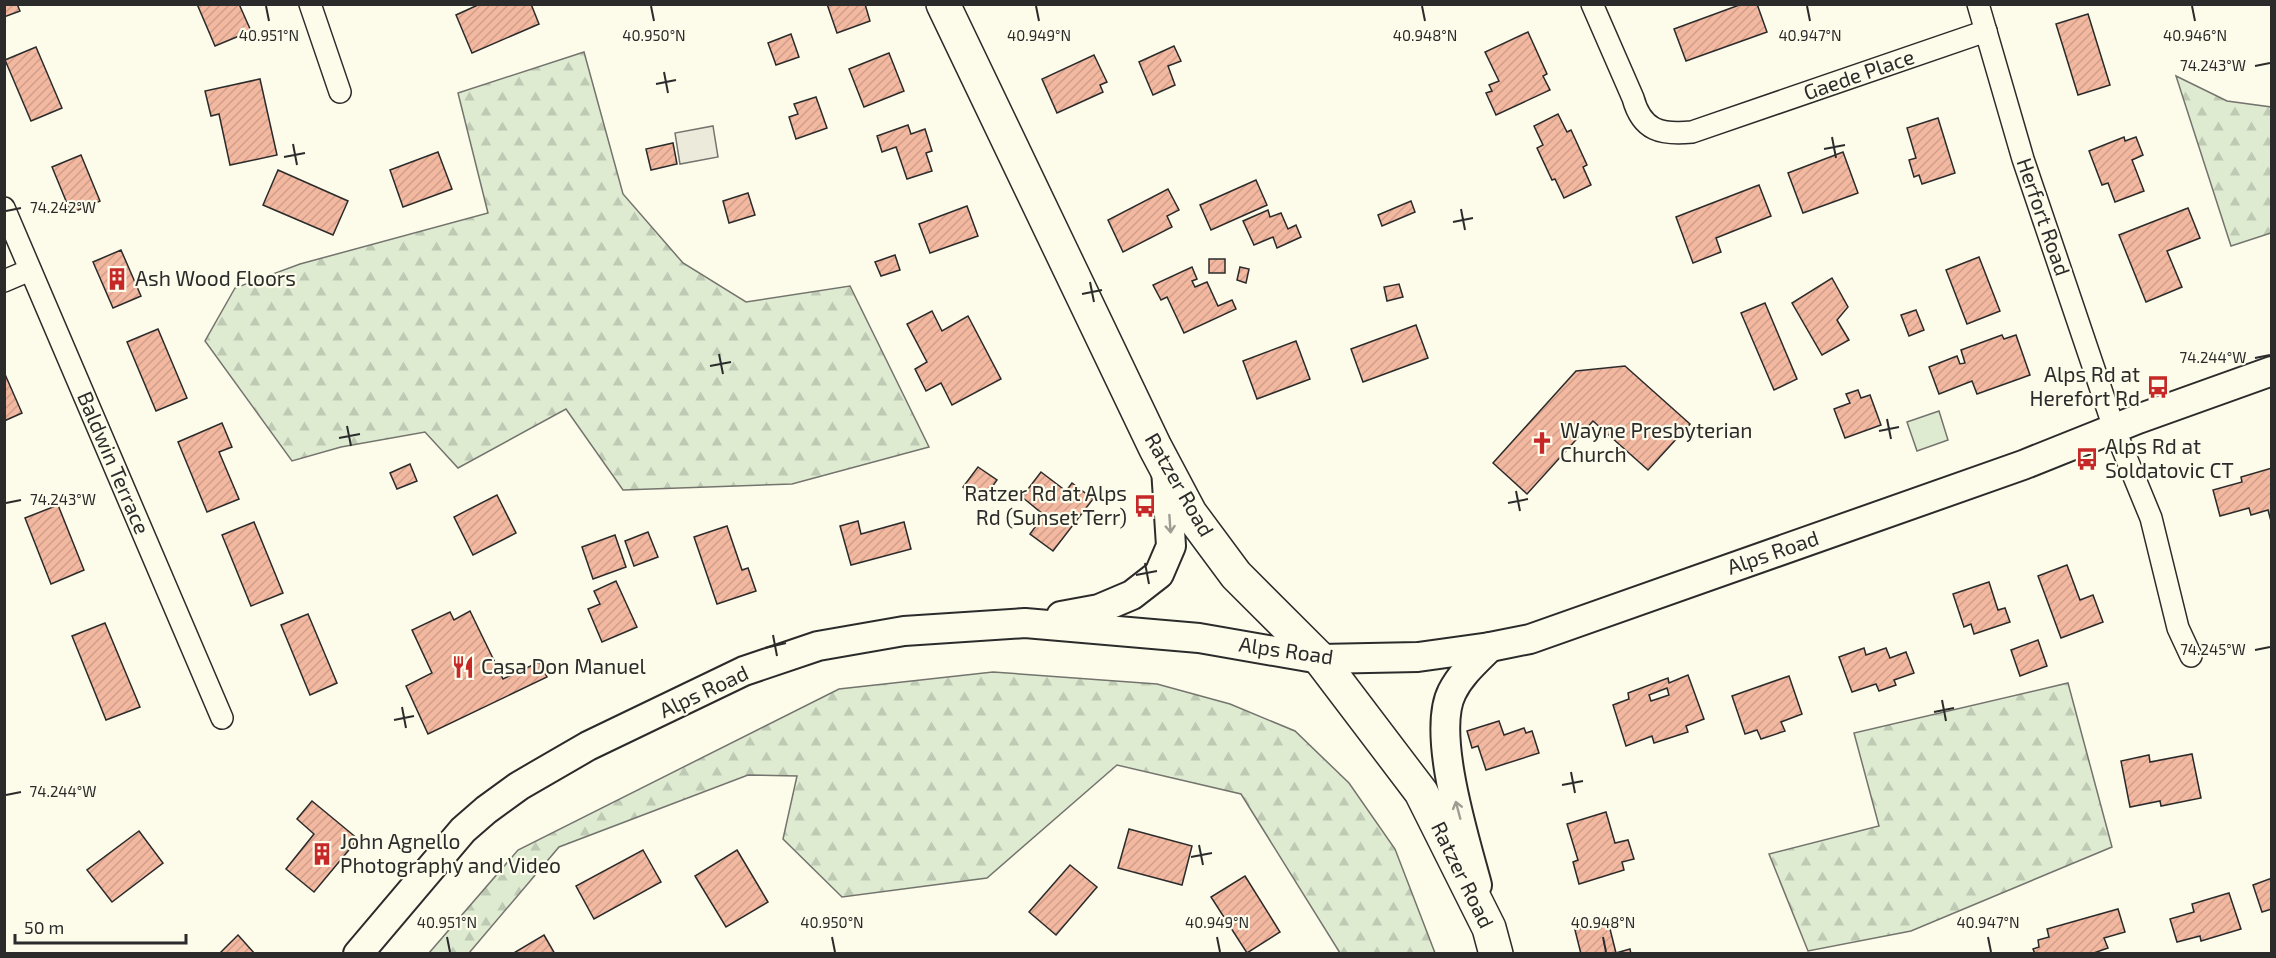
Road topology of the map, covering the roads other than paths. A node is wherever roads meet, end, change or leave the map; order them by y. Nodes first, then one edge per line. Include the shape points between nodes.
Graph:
1 (310, 4) edge
2 (943, 4) edge
3 (1592, 4) edge
4 (1978, 4) edge
5 (1986, 31) junction
6 (340, 92) dead end
7 (4, 208) edge
8 (30, 270) junction
9 (4, 281) edge
10 (2271, 371) edge
11 (2114, 428) junction
12 (1166, 466) junction
13 (1025, 623) junction
14 (1490, 647) junction
15 (2192, 656) dead end
16 (1320, 659) junction
17 (222, 718) dead end
18 (1492, 941) edge
19 (358, 954) edge

1 - 6 street
2 - 12 main road, Ratzer Road
3 - 5 street, Gaede Place via 1638,113 1646,124 1675,134 1692,132
4 - 5 street, Herfort Road
5 - 11 street, Herfort Road via 2023,159
7 - 8 street, Baldwin Terrace
8 - 9 street
8 - 17 street, Baldwin Terrace
10 - 11 main road, Alps Road
11 - 14 main road, Alps Road via 2023,465 1530,639
11 - 15 street, Herfort Road via 2151,518 2178,628
12 -> 13 main road via 1171,546 1159,574 1132,595 1099,609
12 - 16 main road, Ratzer Road via 1190,513 1237,576
13 - 16 main road, Alps Road via 1200,638
13 - 19 main road, Alps Road via 904,631 818,646 744,672 588,746 519,786 463,830
14 - 16 main road, Alps Road via 1418,657
18 -> 14 main road via 1453,792 1444,722 1451,693
16 - 18 main road, Ratzer Road via 1421,792

